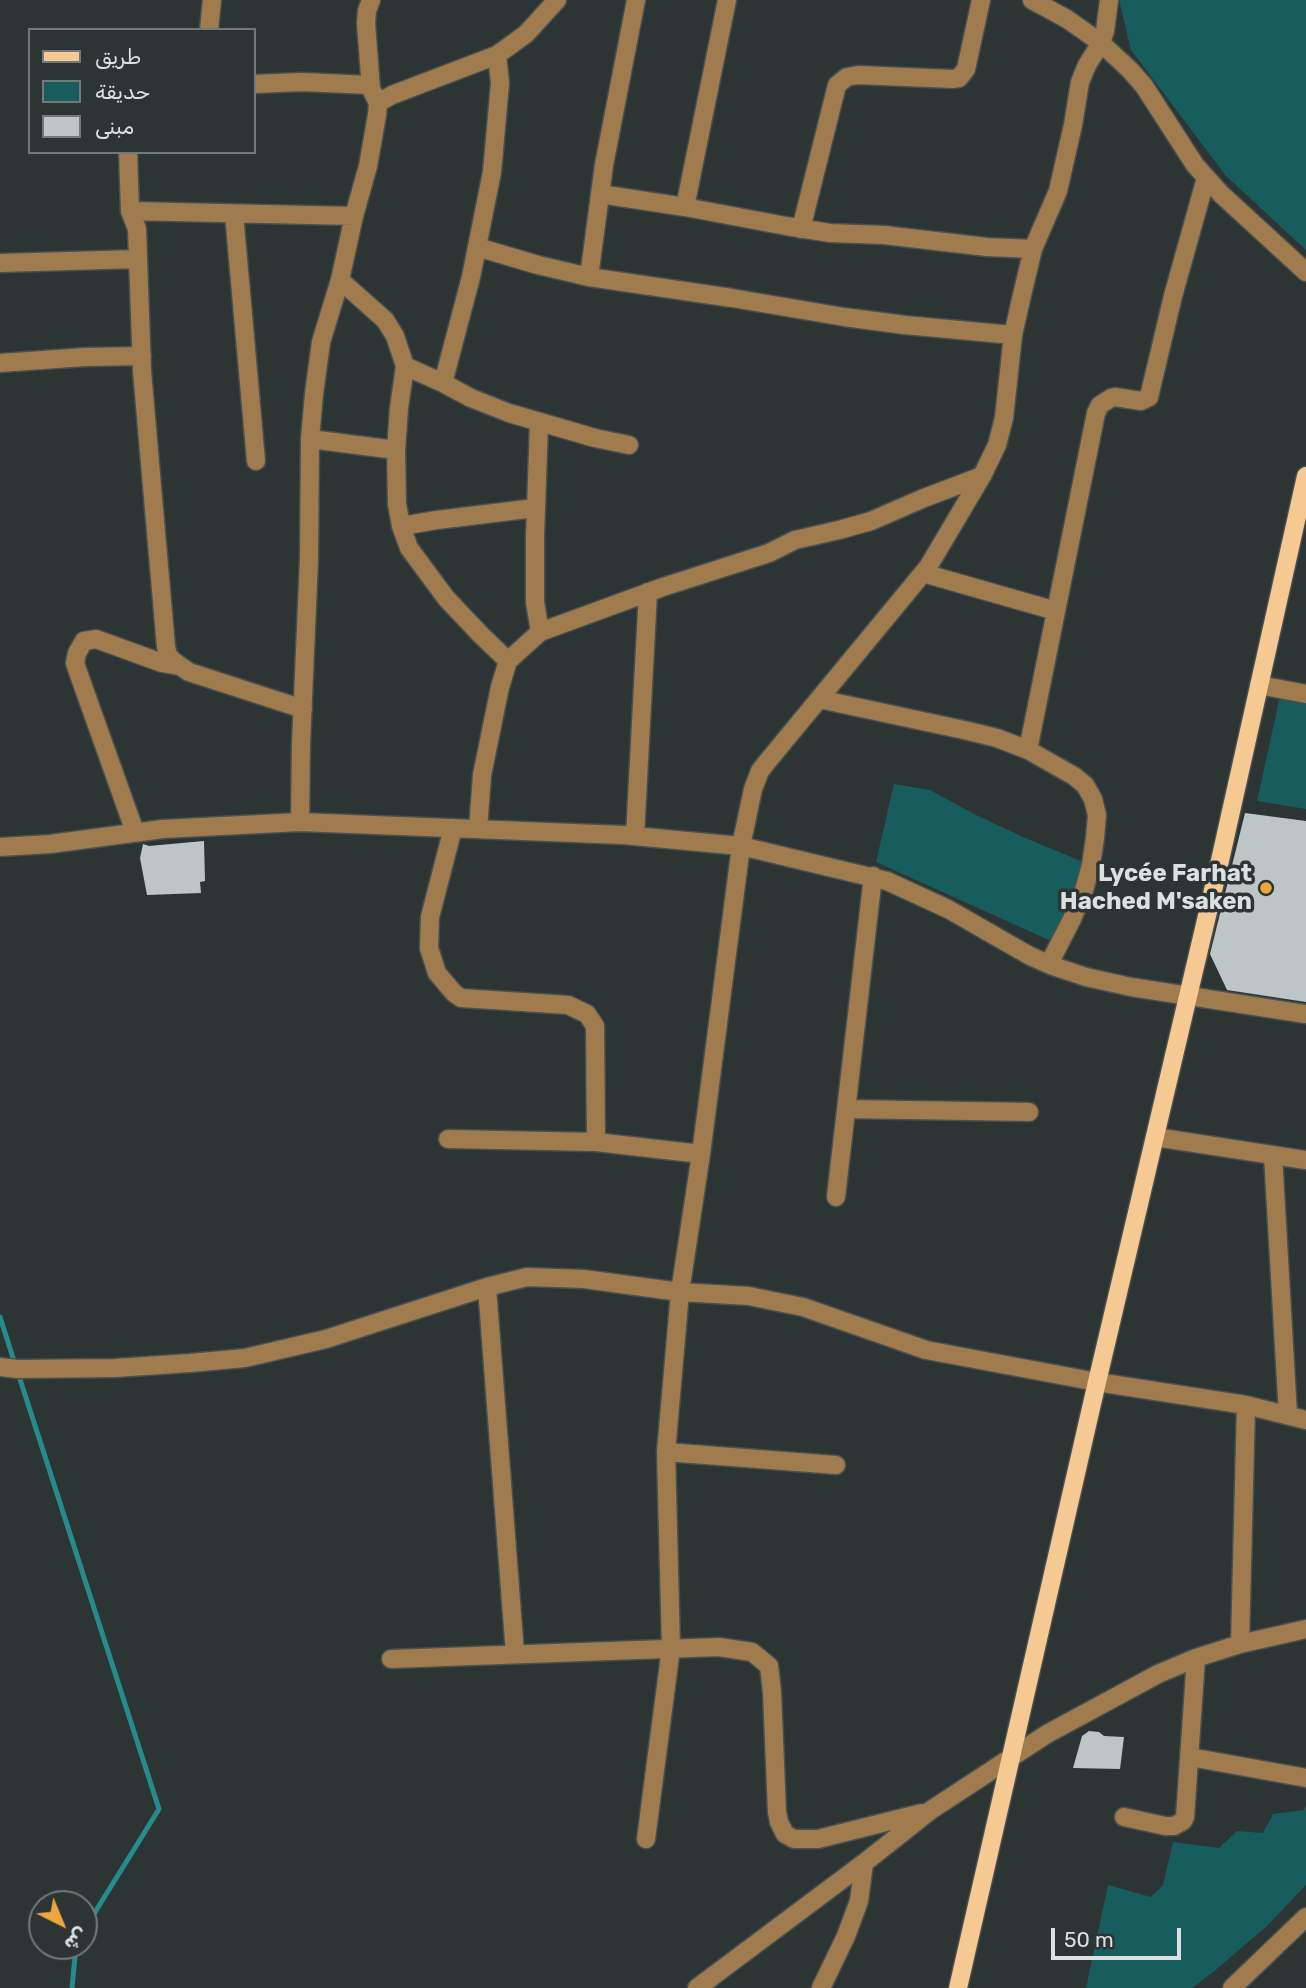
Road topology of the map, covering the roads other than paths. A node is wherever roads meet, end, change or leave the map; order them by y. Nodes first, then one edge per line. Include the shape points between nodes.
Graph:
1 (212, 0) edge
2 (371, 0) edge
3 (557, 0) edge
4 (636, 0) edge
5 (727, 0) edge
6 (981, 0) edge
7 (1032, 0) edge
8 (1109, 0) edge
9 (209, 28) edge
10 (1101, 43) junction
11 (497, 55) junction
12 (256, 83) edge
13 (370, 85) junction
14 (378, 103) junction
15 (128, 154) edge
16 (1206, 178) junction
17 (600, 194) junction
18 (685, 206) junction
19 (130, 211) junction
20 (234, 214) junction
21 (354, 216) junction
22 (801, 229) junction
23 (477, 247) junction
24 (1033, 249) junction
25 (138, 259) junction
26 (0, 262) edge
27 (1306, 272) edge
28 (589, 278) junction
29 (340, 280) junction
30 (1013, 335) junction
31 (142, 356) junction
32 (0, 363) edge
33 (405, 366) junction
34 (443, 383) junction
35 (539, 423) junction
36 (310, 439) junction
37 (629, 445) dead end
38 (396, 450) junction
39 (256, 461) dead end
40 (982, 476) junction
41 (1306, 477) edge
42 (536, 508) junction
43 (1302, 510) edge
44 (401, 526) junction
45 (923, 573) junction
46 (648, 592) junction
47 (1056, 611) junction
48 (540, 632) junction
49 (508, 661) junction
50 (179, 666) junction
51 (1259, 685) junction
52 (1306, 694) edge
53 (819, 699) junction
54 (303, 709) junction
55 (1028, 750) junction
56 (300, 822) junction
57 (453, 828) junction
58 (478, 830) junction
59 (135, 832) junction
60 (635, 836) junction
61 (741, 846) junction
62 (0, 847) edge
63 (873, 876) junction
64 (1049, 964) junction
65 (1189, 996) junction
66 (1306, 1014) edge
67 (846, 1109) junction
68 (1030, 1112) dead end
69 (1156, 1137) junction
70 (448, 1139) dead end
71 (596, 1142) junction
72 (701, 1154) junction
73 (1273, 1156) junction
74 (1306, 1160) edge
75 (836, 1197) dead end
76 (487, 1287) junction
77 (680, 1292) junction
78 (0, 1367) edge
79 (1097, 1382) junction
80 (1245, 1405) junction
81 (1288, 1415) junction
82 (1306, 1420) edge
83 (666, 1452) junction
84 (836, 1465) dead end
85 (1306, 1629) edge
86 (1240, 1644) junction
87 (671, 1648) junction
88 (515, 1654) junction
89 (1196, 1658) junction
90 (391, 1659) dead end
91 (1011, 1757) junction
92 (1190, 1757) junction
93 (1306, 1778) edge
94 (931, 1810) junction
95 (1124, 1817) dead end
96 (646, 1839) dead end
97 (864, 1863) junction
98 (1306, 1917) edge
99 (697, 1988) edge
100 (821, 1988) edge
101 (958, 1988) edge
102 (1232, 1988) edge

1 - 9 street
2 - 13 street via 365,18
3 - 11 street via 526,34
4 - 17 street
5 - 18 street
6 - 22 street via 967,69 959,78 858,75 837,85
7 - 10 street
8 - 10 street
10 - 16 street via 1144,86
10 - 24 street via 1080,82 1058,191
11 - 14 street
11 - 23 street via 497,126
12 - 13 street
13 - 14 street
14 - 21 street
15 - 19 street
16 - 27 street
16 - 47 street via 1149,397 1141,401 1111,398 1096,413
17 - 18 street
17 - 28 street
18 - 22 street
19 - 20 street
19 - 25 street via 137,229
20 - 21 street
20 - 39 street
21 - 29 street
22 - 24 street
23 - 28 street
23 - 34 street
24 - 30 street
25 - 26 street
25 - 31 street
28 - 30 street via 856,319
29 - 33 street via 385,320
29 - 36 street via 321,342
30 - 40 street via 1002,429
31 - 32 street
31 - 50 street via 166,647
33 - 34 street
33 - 38 street
34 - 35 street
35 - 37 street
35 - 42 street
36 - 38 street
36 - 54 street
38 - 44 street
40 - 45 street
40 - 46 street via 871,520 795,540 769,553
41 - 43 main road
42 - 44 street
42 - 48 street via 535,602
43 - 51 main road
44 - 49 street via 409,548 446,598
45 - 47 street
45 - 53 street
46 - 48 street
46 - 60 street
47 - 55 street
48 - 49 street
49 - 58 street via 482,775
50 - 54 street
50 - 59 street via 96,639 84,641 77,653 78,673
51 - 52 street
51 - 65 main road
53 - 55 street via 997,738
53 - 61 street via 760,771
54 - 56 street
55 - 64 street via 1084,785 1097,815 1084,890
56 - 57 street
56 - 59 street
57 - 58 street
57 - 71 street via 430,917 429,948 437,973 461,998 568,1005 587,1014 595,1026
58 - 60 street
59 - 62 street
60 - 61 street
61 - 63 street
61 - 72 street
63 - 64 street via 931,900
63 - 67 street
64 - 65 street via 1086,977
65 - 66 street
65 - 69 main road
67 - 68 street
67 - 75 street
69 - 73 street
69 - 79 main road
70 - 71 street
71 - 72 street
72 - 77 street
73 - 74 street
73 - 81 street
76 - 77 street via 527,1277 584,1279
76 - 78 street via 326,1339 244,1358 115,1368
76 - 88 street
77 - 79 street via 749,1296 803,1307 926,1350
77 - 83 street
79 - 80 street
79 - 91 main road
80 - 81 street
80 - 86 street
81 - 82 street
83 - 84 street
83 - 87 street
85 - 86 street
86 - 89 street
87 - 88 street
87 - 94 street via 742,1650 769,1666 777,1812 788,1836 818,1839
87 - 96 street
88 - 90 street
89 - 91 street via 1158,1674
89 - 92 street
91 - 94 street
91 - 101 main road
92 - 93 street
92 - 95 street via 1183,1821 1165,1826
94 - 97 street
97 - 99 street
97 - 100 street via 859,1901
98 - 102 street

